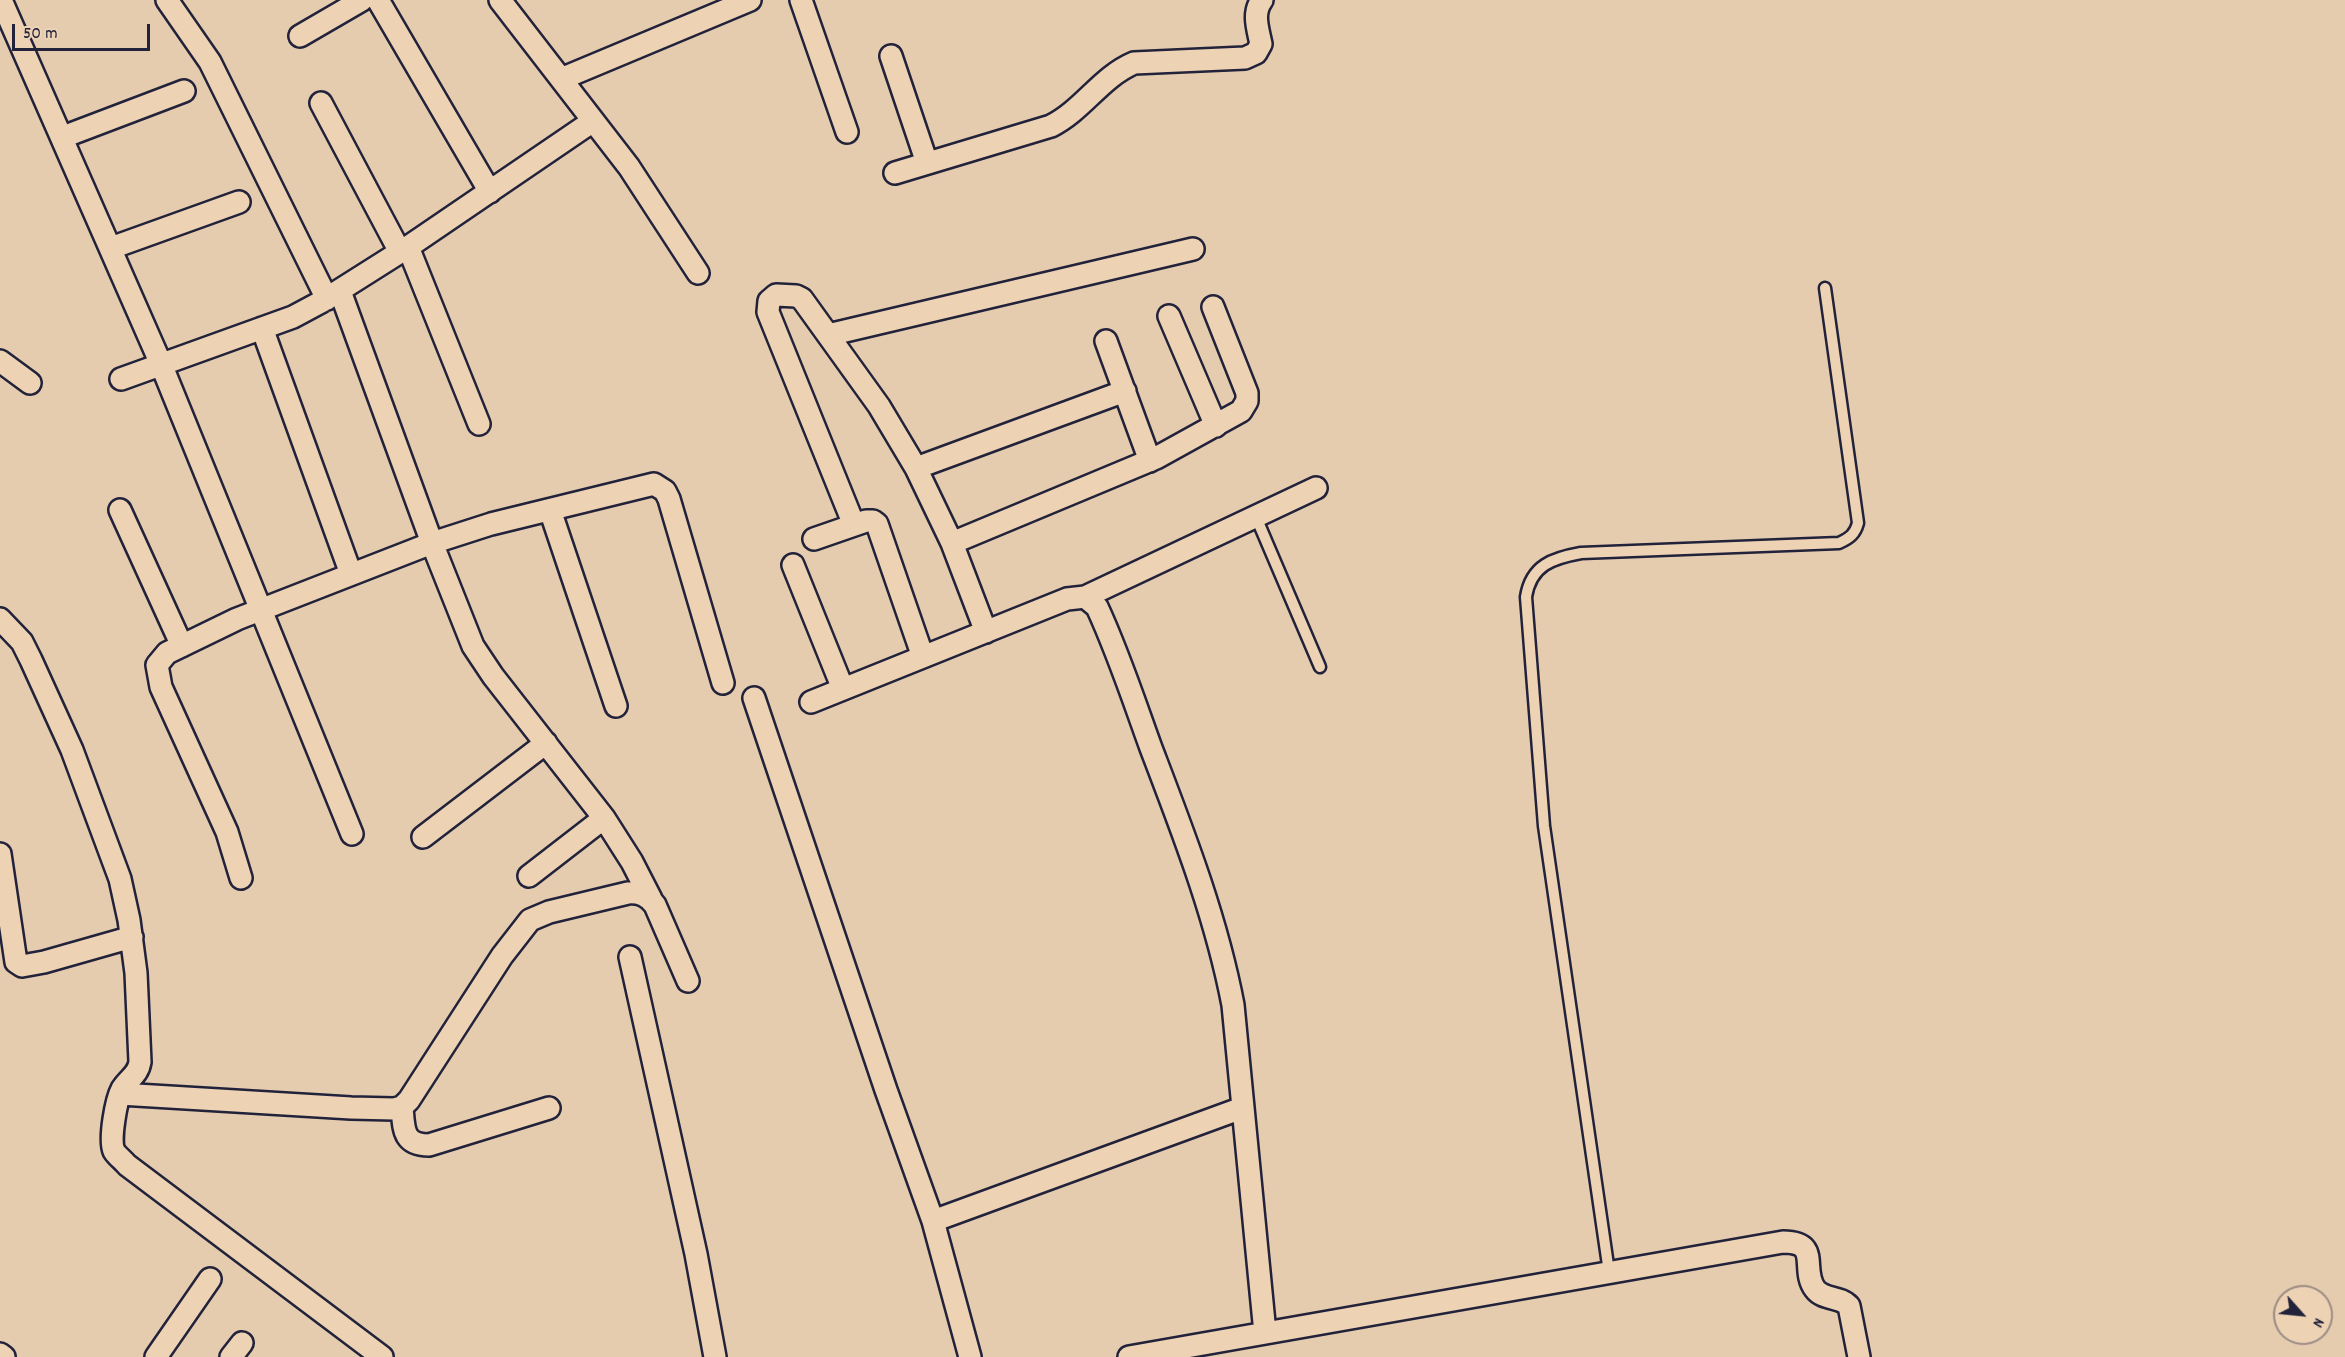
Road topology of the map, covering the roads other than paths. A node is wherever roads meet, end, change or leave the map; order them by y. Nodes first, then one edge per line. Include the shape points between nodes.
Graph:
1 (1, 0) edge
2 (166, 0) edge
3 (362, 0) edge
4 (378, 0) edge
5 (500, 0) edge
6 (750, 0) edge
7 (801, 0) edge
8 (1262, 0) edge
9 (300, 36) dead end
10 (891, 56) dead end
11 (561, 79) junction
12 (184, 91) dead end
13 (321, 103) dead end
14 (593, 121) junction
15 (847, 132) dead end
16 (63, 137) junction
17 (927, 163) junction
18 (895, 173) dead end
19 (490, 192) junction
20 (239, 202) dead end
21 (111, 248) junction
22 (1193, 249) dead end
23 (404, 250) junction
24 (698, 273) dead end
25 (1825, 288) dead end
26 (333, 295) junction
27 (1213, 307) dead end
28 (1169, 315) dead end
29 (262, 328) junction
30 (828, 335) junction
31 (1106, 340) dead end
32 (0, 361) edge
33 (161, 364) junction
34 (120, 379) dead end
35 (30, 383) dead end
36 (1125, 392) junction
37 (479, 424) dead end
38 (1216, 426) junction
39 (1150, 461) junction
40 (916, 468) junction
41 (1316, 488) dead end
42 (120, 510) dead end
43 (550, 510) junction
44 (1256, 517) junction
45 (854, 525) junction
46 (814, 539) dead end
47 (432, 543) junction
48 (952, 543) junction
49 (793, 565) dead end
50 (351, 574) junction
51 (1085, 597) junction
52 (262, 609) junction
53 (0, 619) edge
54 (986, 632) junction
55 (182, 646) junction
56 (922, 657) junction
57 (1320, 667) dead end
58 (723, 683) dead end
59 (843, 689) junction
60 (754, 698) dead end
61 (811, 702) dead end
62 (616, 706) dead end
63 (546, 743) junction
64 (604, 818) junction
65 (352, 834) dead end
66 (423, 837) dead end
67 (0, 854) edge
68 (529, 876) dead end
69 (241, 878) dead end
70 (651, 899) junction
71 (132, 937) junction
72 (630, 957) dead end
73 (688, 981) dead end
74 (120, 1094) junction
75 (402, 1107) junction
76 (549, 1108) dead end
77 (1242, 1108) junction
78 (933, 1221) junction
79 (1609, 1272) junction
80 (210, 1279) dead end
81 (1265, 1333) junction
82 (0, 1354) edge
83 (4, 1357) edge
84 (156, 1357) edge
85 (382, 1357) edge
86 (715, 1357) edge
87 (970, 1357) edge
88 (1129, 1357) edge
89 (1859, 1357) edge

1 - 16 street
2 - 26 street via 210,62
3 - 9 street
4 - 19 street
5 - 11 street
6 - 11 street
7 - 15 street
8 - 17 street via 1256,13 1261,44 1252,56 1134,63 1120,69 1057,123
10 - 17 street
11 - 14 street
12 - 16 street
13 - 23 street
14 - 19 street
14 - 24 street via 629,167
16 - 21 street
17 - 18 street
19 - 23 street
20 - 21 street
21 - 33 street
22 - 30 street
23 - 26 street
23 - 37 street
25 - 79 lane via 1858,523 1856,532 1839,543 1581,553 1554,559 1528,585 1544,826
26 - 29 street via 293,317
26 - 47 street
27 - 38 street via 1247,393 1241,411
28 - 38 street
29 - 33 street
29 - 50 street
30 - 40 street via 879,406
30 - 45 street via 796,296 776,295 769,301 768,312
31 - 36 street
32 - 35 street
33 - 34 street
33 - 52 street
36 - 39 street
36 - 40 street
38 - 39 street
39 - 48 street
40 - 48 street
41 - 44 street
42 - 55 street
43 - 47 street
43 - 58 street via 654,484 665,491
43 - 62 street
44 - 51 street
44 - 57 lane
45 - 46 street
45 - 56 street via 873,521 880,528
47 - 50 street
47 - 63 street via 473,646
48 - 54 street
49 - 59 street
50 - 52 street
51 - 54 street via 1067,599
51 - 77 street via 1097,607 1103,621 1210,908 1233,1005
52 - 55 street
52 - 65 street
53 - 71 street via 22,642 72,750 120,879
54 - 56 street
55 - 69 street via 157,665 160,687 227,832
56 - 59 street
59 - 61 street
60 - 78 street
63 - 64 street
63 - 66 street
64 - 68 street
64 - 70 street
67 - 71 street via 19,965 44,962
70 - 73 street
70 - 75 street via 628,894 530,920
71 - 74 street via 140,1062 136,1075
72 - 86 street
74 - 75 street via 351,1108
74 - 85 street via 112,1133 113,1149 118,1156
75 - 76 street via 406,1134 422,1145
77 - 78 street
77 - 81 street
78 - 87 street
79 - 81 street
79 - 89 street via 1783,1242 1801,1245 1806,1250 1815,1289 1849,1305
80 - 84 street
81 - 88 street
82 - 83 street

